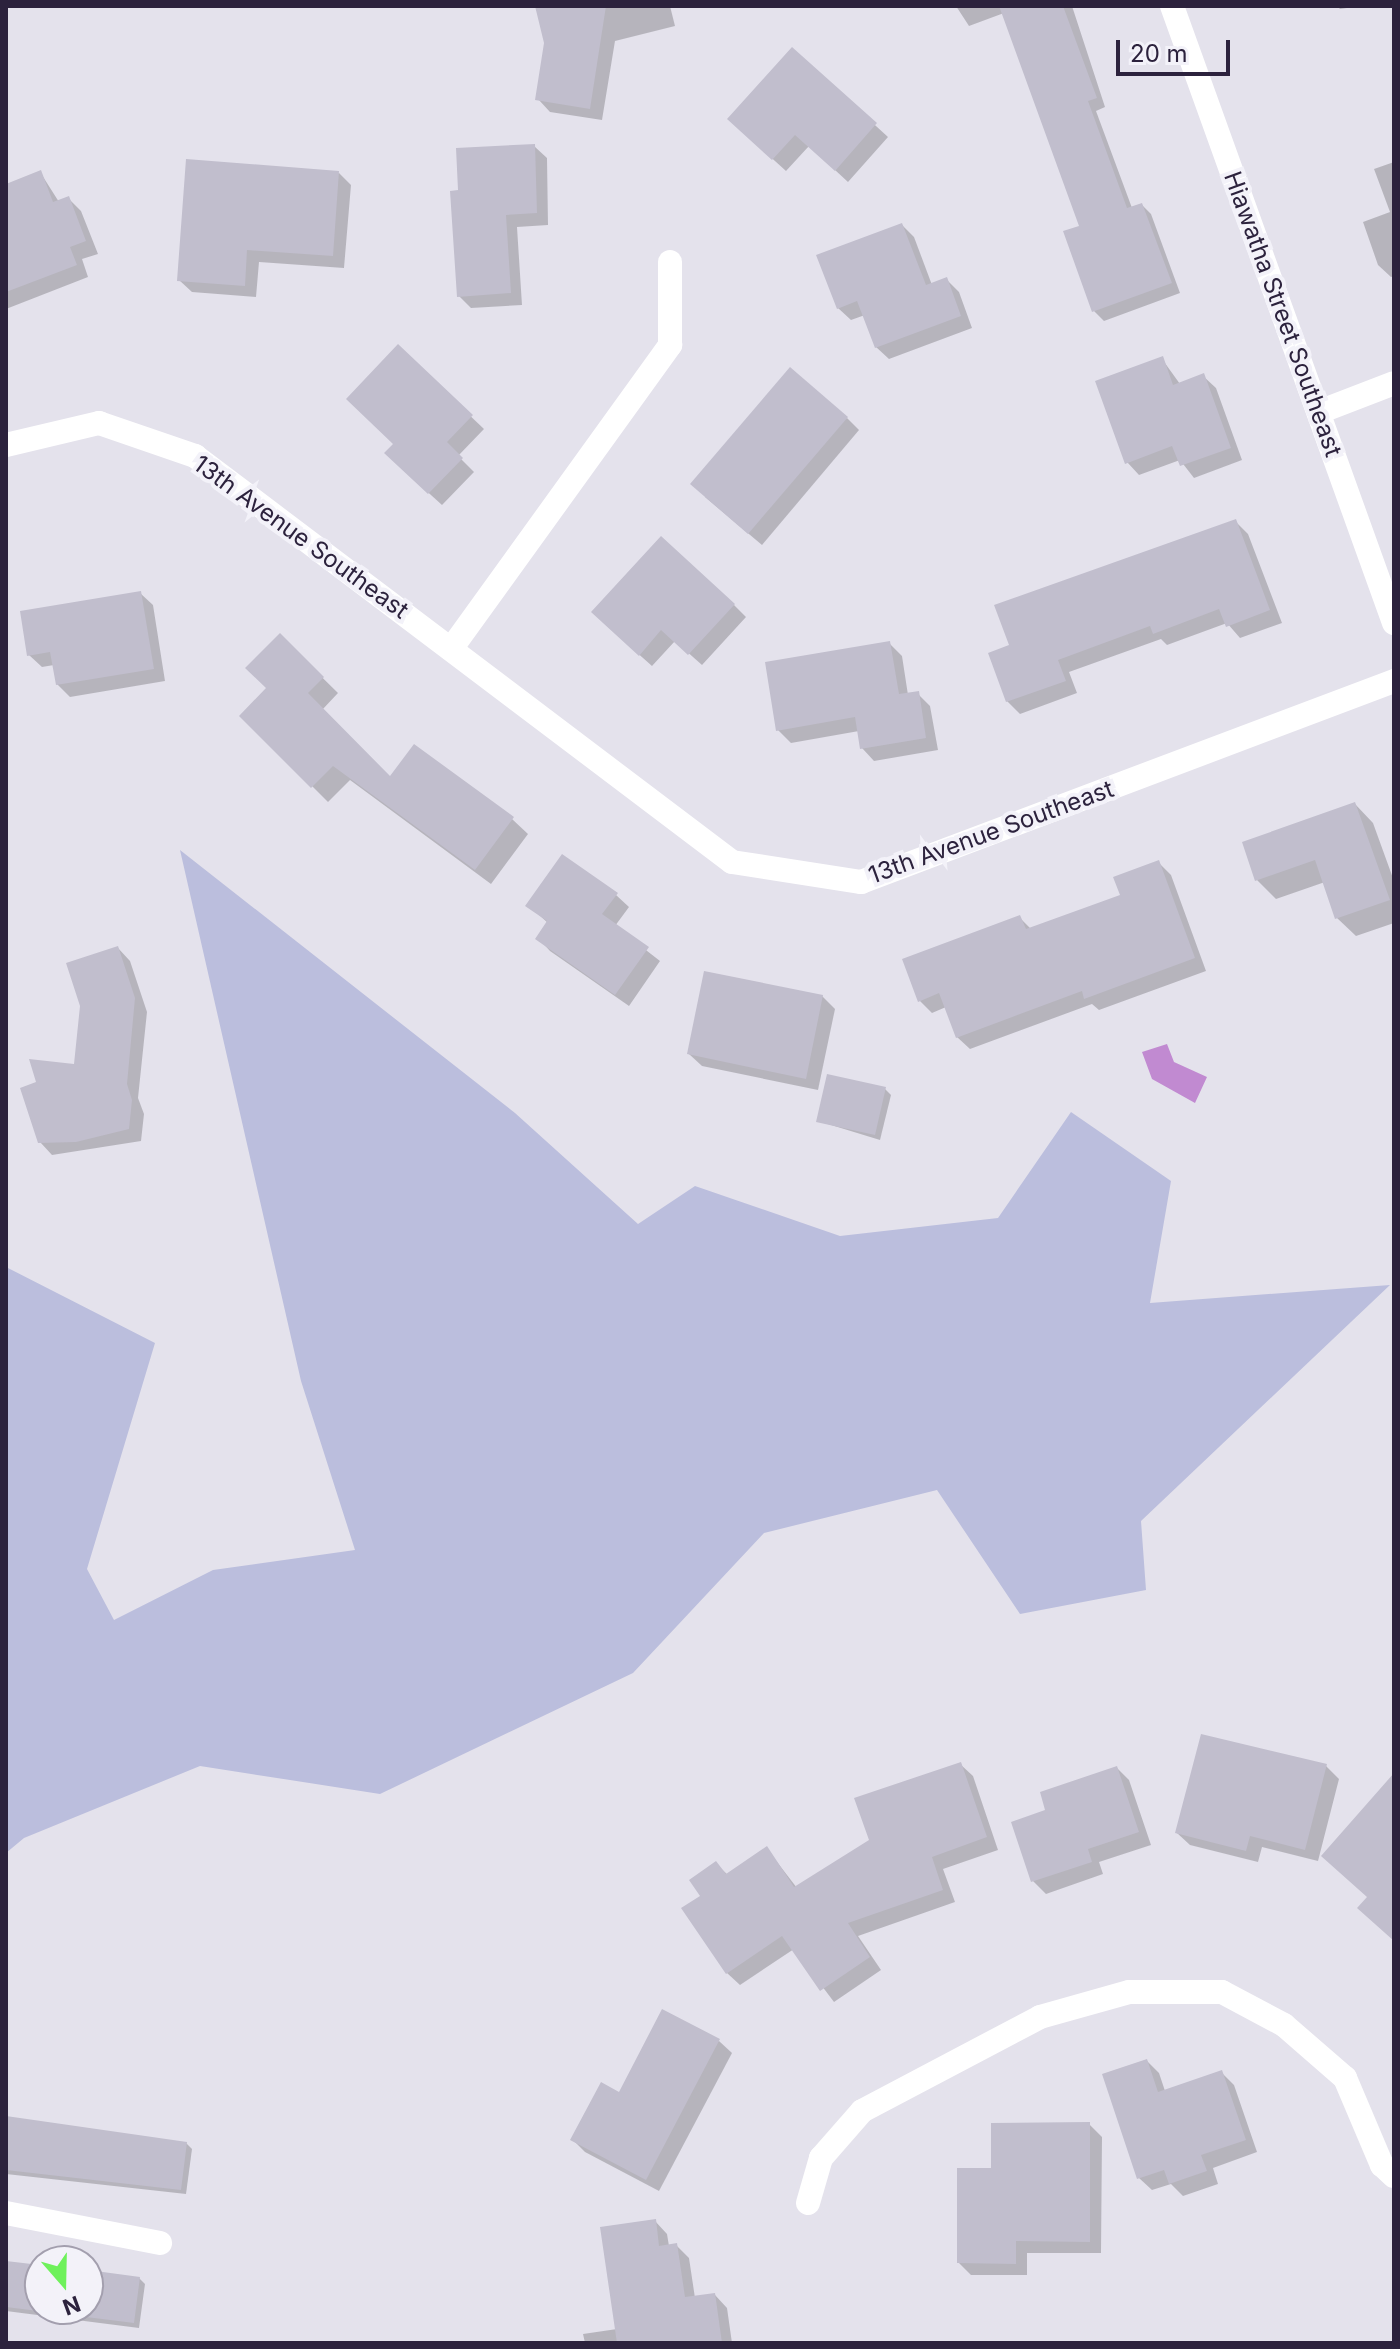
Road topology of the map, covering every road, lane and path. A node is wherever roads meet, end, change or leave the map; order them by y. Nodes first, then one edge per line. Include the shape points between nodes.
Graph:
1 (1172, 6) edge
2 (670, 262) dead end
3 (1394, 383) edge
4 (1319, 412) junction
5 (6, 445) edge
6 (1394, 623) edge
7 (451, 649) junction
8 (1394, 681) edge
9 (1394, 2176) edge
10 (808, 2203) dead end
11 (6, 2213) edge
12 (160, 2243) dead end

1 - 4 street, Hiawatha Street Southeast
2 - 7 street via 670,345
3 - 4 street
4 - 6 street, Hiawatha Street Southeast
5 - 7 street, 13th Avenue Southeast via 99,423 195,456
7 - 8 street, 13th Avenue Southeast via 732,862 861,882
9 - 10 street via 1382,2165 1345,2078 1284,2025 1222,1992 1129,1992 1040,2017 862,2111 821,2158
11 - 12 street

